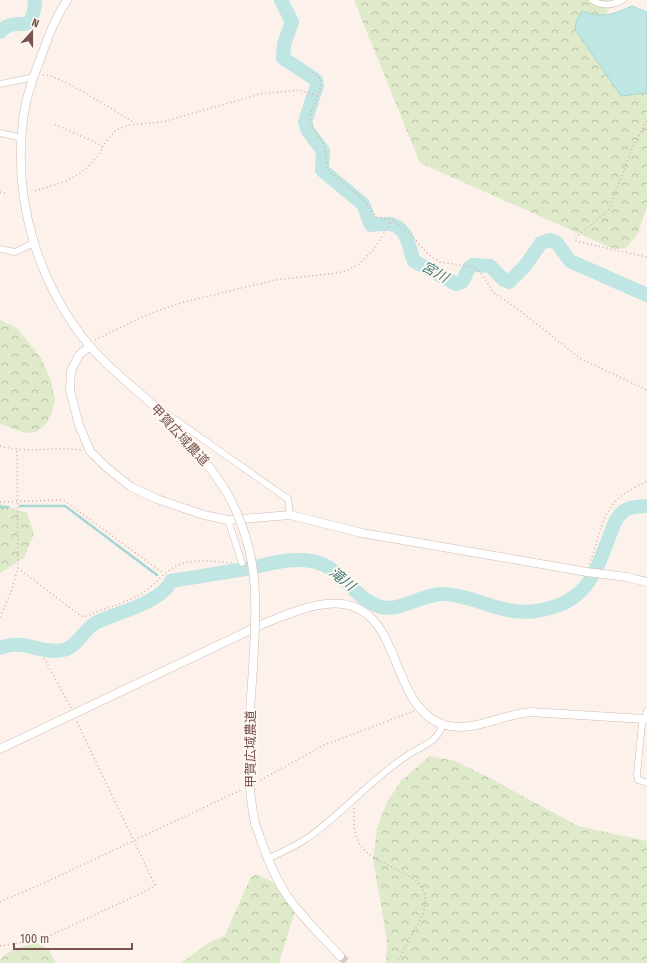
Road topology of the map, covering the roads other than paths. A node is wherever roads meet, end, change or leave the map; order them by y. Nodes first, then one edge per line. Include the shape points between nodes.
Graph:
1 (67, 0) edge
2 (592, 0) edge
3 (623, 0) edge
4 (34, 77) junction
5 (0, 84) edge
6 (0, 132) edge
7 (22, 138) junction
8 (34, 243) junction
9 (0, 249) edge
10 (89, 345) junction
11 (152, 404) junction
12 (290, 515) junction
13 (228, 520) junction
14 (242, 563) road end
15 (647, 582) edge
16 (646, 716) edge
17 (443, 724) junction
18 (0, 749) edge
19 (647, 783) edge
20 (267, 859) junction
21 (340, 956) tunnel mouth

1 - 4 street, 甲賀広域農道 via 53,24
2 - 3 street via 604,5
4 - 5 street
4 - 7 street, 甲賀広域農道 via 23,121
6 - 7 street
7 - 8 street, 甲賀広域農道 via 21,171 28,223
8 - 9 street via 15,252
8 - 10 street, 甲賀広域農道 via 49,282 68,317
10 - 11 street, 甲賀広域農道
10 - 13 street via 79,355 71,371 70,390 90,451 131,487 157,500
11 - 12 street via 288,500
11 - 20 street, 甲賀広域農道, bridge via 204,457 240,519 249,550 256,596 247,757 249,791 255,823
12 - 13 street
12 - 15 street via 362,533
13 - 14 street
16 - 17 street via 531,712 512,714 476,726 458,727
16 - 19 street via 642,724 637,774 638,780
17 - 18 street via 420,709 378,625 368,615 354,608 328,604 310,607 265,623
17 - 20 street via 435,740 400,760 305,840
20 - 21 street, 甲賀広域農道 via 284,891 302,915

